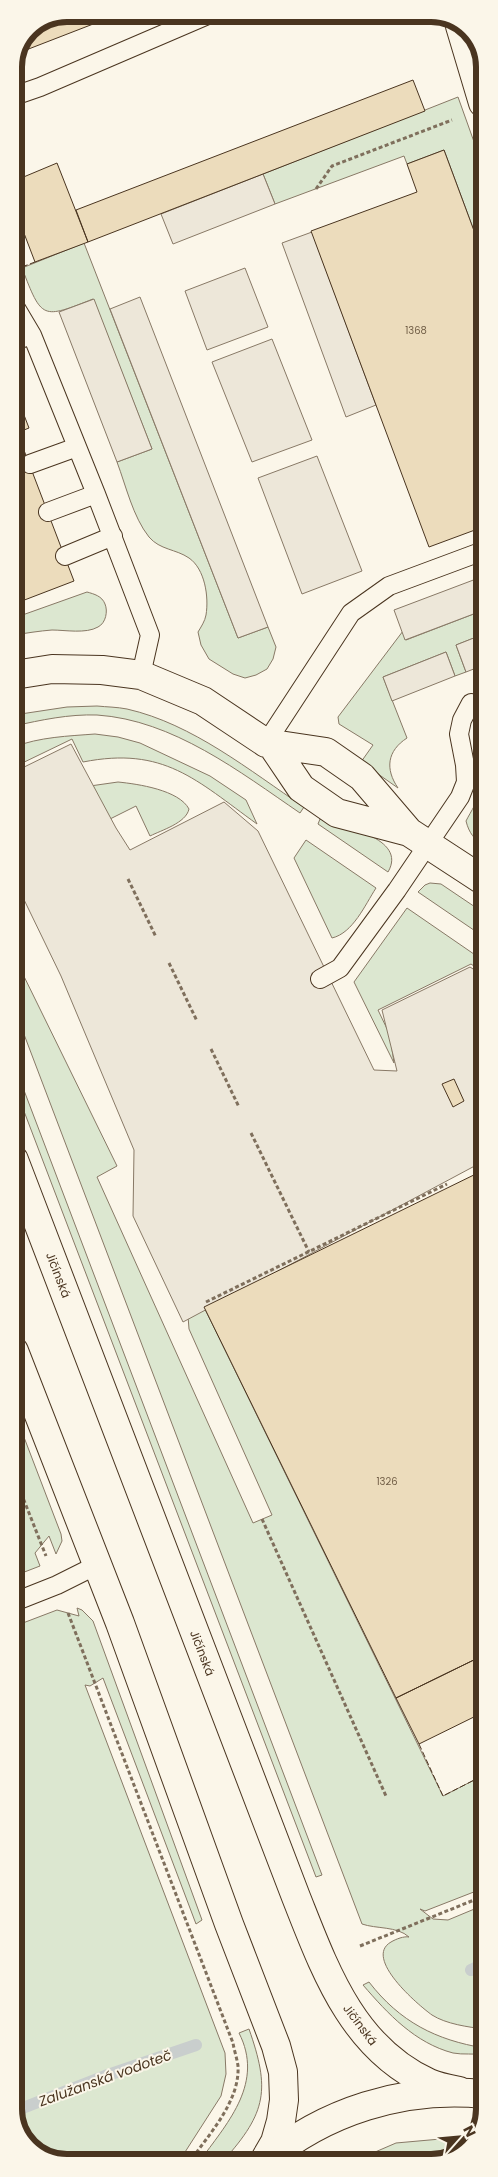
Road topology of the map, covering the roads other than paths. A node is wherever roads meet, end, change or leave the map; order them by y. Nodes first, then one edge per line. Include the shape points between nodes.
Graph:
1 (191, 22) edge
2 (463, 37) edge
3 (476, 80) edge
4 (22, 93) edge
5 (22, 318) edge
6 (32, 335) junction
7 (22, 338) edge
8 (77, 447) junction
9 (30, 464) dead end
10 (96, 494) junction
11 (48, 512) dead end
12 (113, 536) junction
13 (476, 554) edge
14 (65, 556) dead end
15 (22, 674) edge
16 (141, 674) junction
17 (471, 703) dead end
18 (269, 744) junction
19 (418, 838) junction
20 (476, 876) edge
21 (320, 979) dead end
22 (22, 1181) edge
23 (22, 1372) edge
24 (97, 1565) junction
25 (22, 1599) edge
26 (472, 2093) edge
27 (268, 2154) edge
28 (275, 2154) edge

1 - 4 lane
2 - 3 street
5 - 6 lane
6 - 7 lane
6 - 8 lane
8 - 9 lane
8 - 10 lane
10 - 11 lane
10 - 12 lane
12 - 14 lane
12 - 16 lane via 150,635
13 - 18 lane via 389,586 351,613
15 - 16 street via 52,669
16 - 18 street via 203,701
17 - 19 lane via 459,734 466,782 460,797
18 - 19 street via 301,788 337,813
18 - 19 street via 326,752 362,777
19 - 20 street
19 - 21 lane via 340,968
22 - 26 street, Jičínská via 332,1985 384,2055 431,2084
23 - 24 street, Jičínská
24 - 25 lane
24 - 27 street, Jičínská via 276,2046 283,2072 284,2100 275,2142
26 - 28 street, Jičínská via 424,2093 356,2109 323,2123

